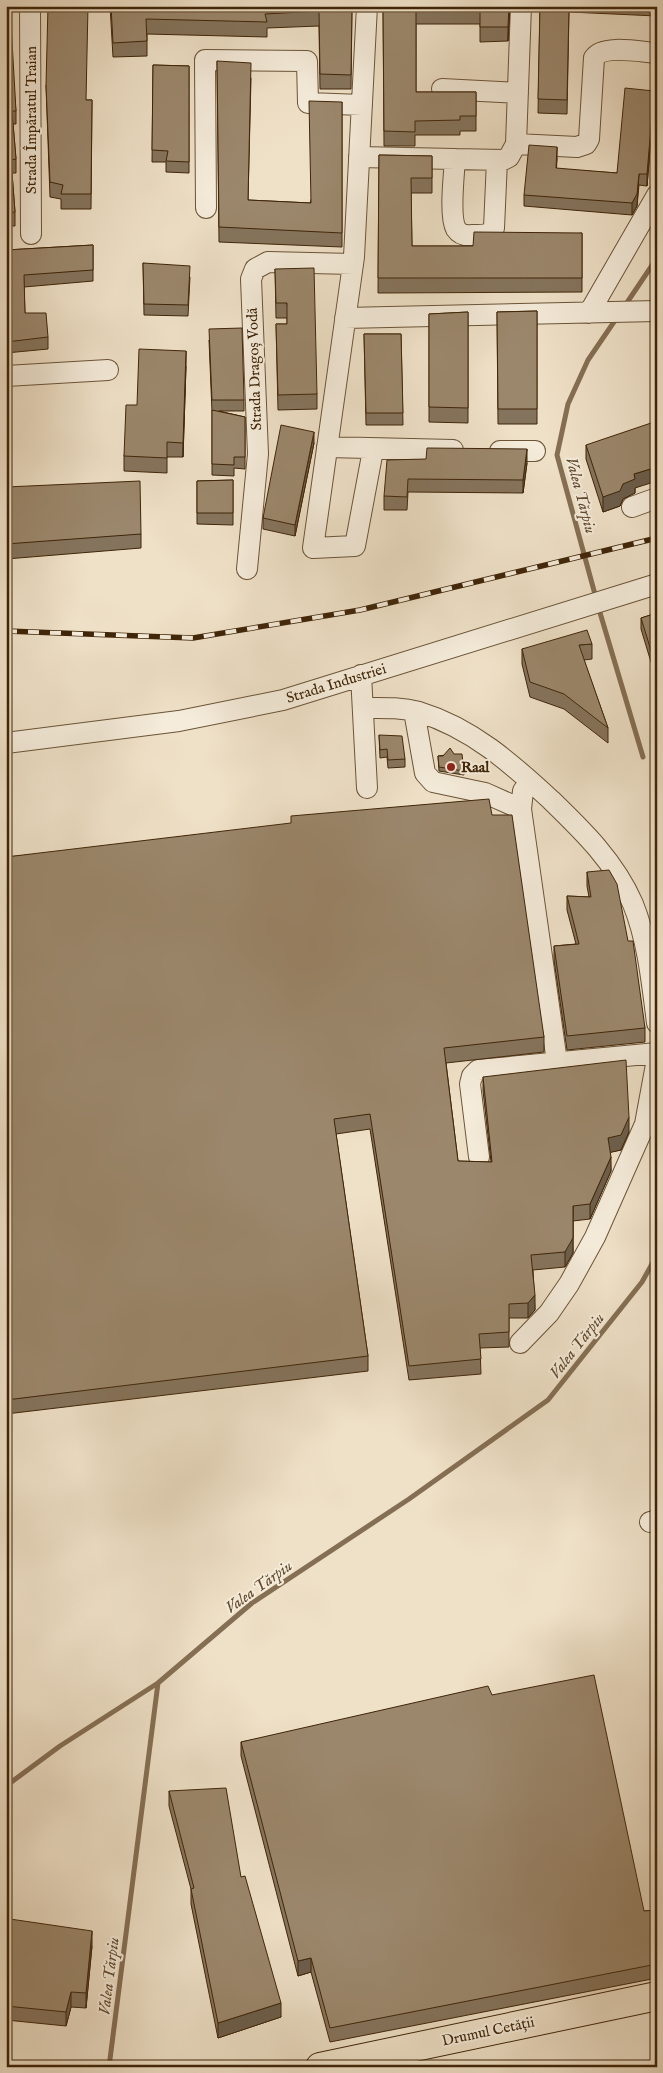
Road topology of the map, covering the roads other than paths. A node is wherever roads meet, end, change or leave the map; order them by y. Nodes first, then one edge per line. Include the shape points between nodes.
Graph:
1 (30, 6) edge
2 (367, 6) edge
3 (521, 6) edge
4 (657, 53) edge
5 (442, 89) dead end
6 (518, 93) junction
7 (362, 105) junction
8 (516, 144) junction
9 (359, 157) junction
10 (455, 159) junction
11 (498, 160) junction
12 (657, 195) edge
13 (206, 208) dead end
14 (32, 234) dead end
15 (353, 264) junction
16 (657, 311) edge
17 (598, 312) junction
18 (346, 318) junction
19 (108, 370) dead end
20 (6, 376) edge
21 (327, 447) junction
22 (373, 450) junction
23 (536, 451) dead end
24 (657, 498) edge
25 (632, 507) dead end
26 (247, 569) dead end
27 (657, 584) edge
28 (361, 675) junction
29 (363, 708) junction
30 (414, 711) junction
31 (6, 743) edge
32 (530, 781) junction
33 (367, 788) dead end
34 (521, 808) junction
35 (657, 1023) edge
36 (657, 1053) edge
37 (657, 1059) edge
38 (557, 1062) junction
39 (480, 1157) dead end
40 (520, 1343) dead end
41 (657, 1996) edge
42 (320, 2067) edge

1 - 14 street, Strada Împăratul Traian
2 - 7 street
3 - 6 street
4 - 8 street via 606,50 597,53 586,144 577,147
5 - 6 street
6 - 8 street
7 - 9 street
7 - 13 street via 308,103 307,62 205,60
8 - 11 street via 509,157
9 - 10 street
9 - 15 street
10 - 11 street
10 - 11 street via 454,224 461,234 468,236 488,234 494,228
12 - 17 street
15 - 18 street
15 - 26 street, Strada Dragoș Vodă via 268,262 255,269 251,279 258,454
16 - 17 street
17 - 18 street
18 - 21 street
19 - 20 street
21 - 22 street
21 - 22 street via 313,548 355,546
22 - 23 street
24 - 25 street
27 - 28 street, Strada Industriei
28 - 29 street
28 - 31 street, Strada Industriei via 283,700 179,721
29 - 30 street
29 - 33 street
30 - 32 street via 484,743
30 - 34 street via 425,773 433,782 485,792
32 - 34 street via 523,791
32 - 35 street via 590,837 632,903 642,933
34 - 38 street
36 - 38 street
37 - 40 street via 645,1124 595,1237 554,1306
38 - 39 street via 478,1070 472,1076 470,1084
41 - 42 highway, Drumul Cetății

